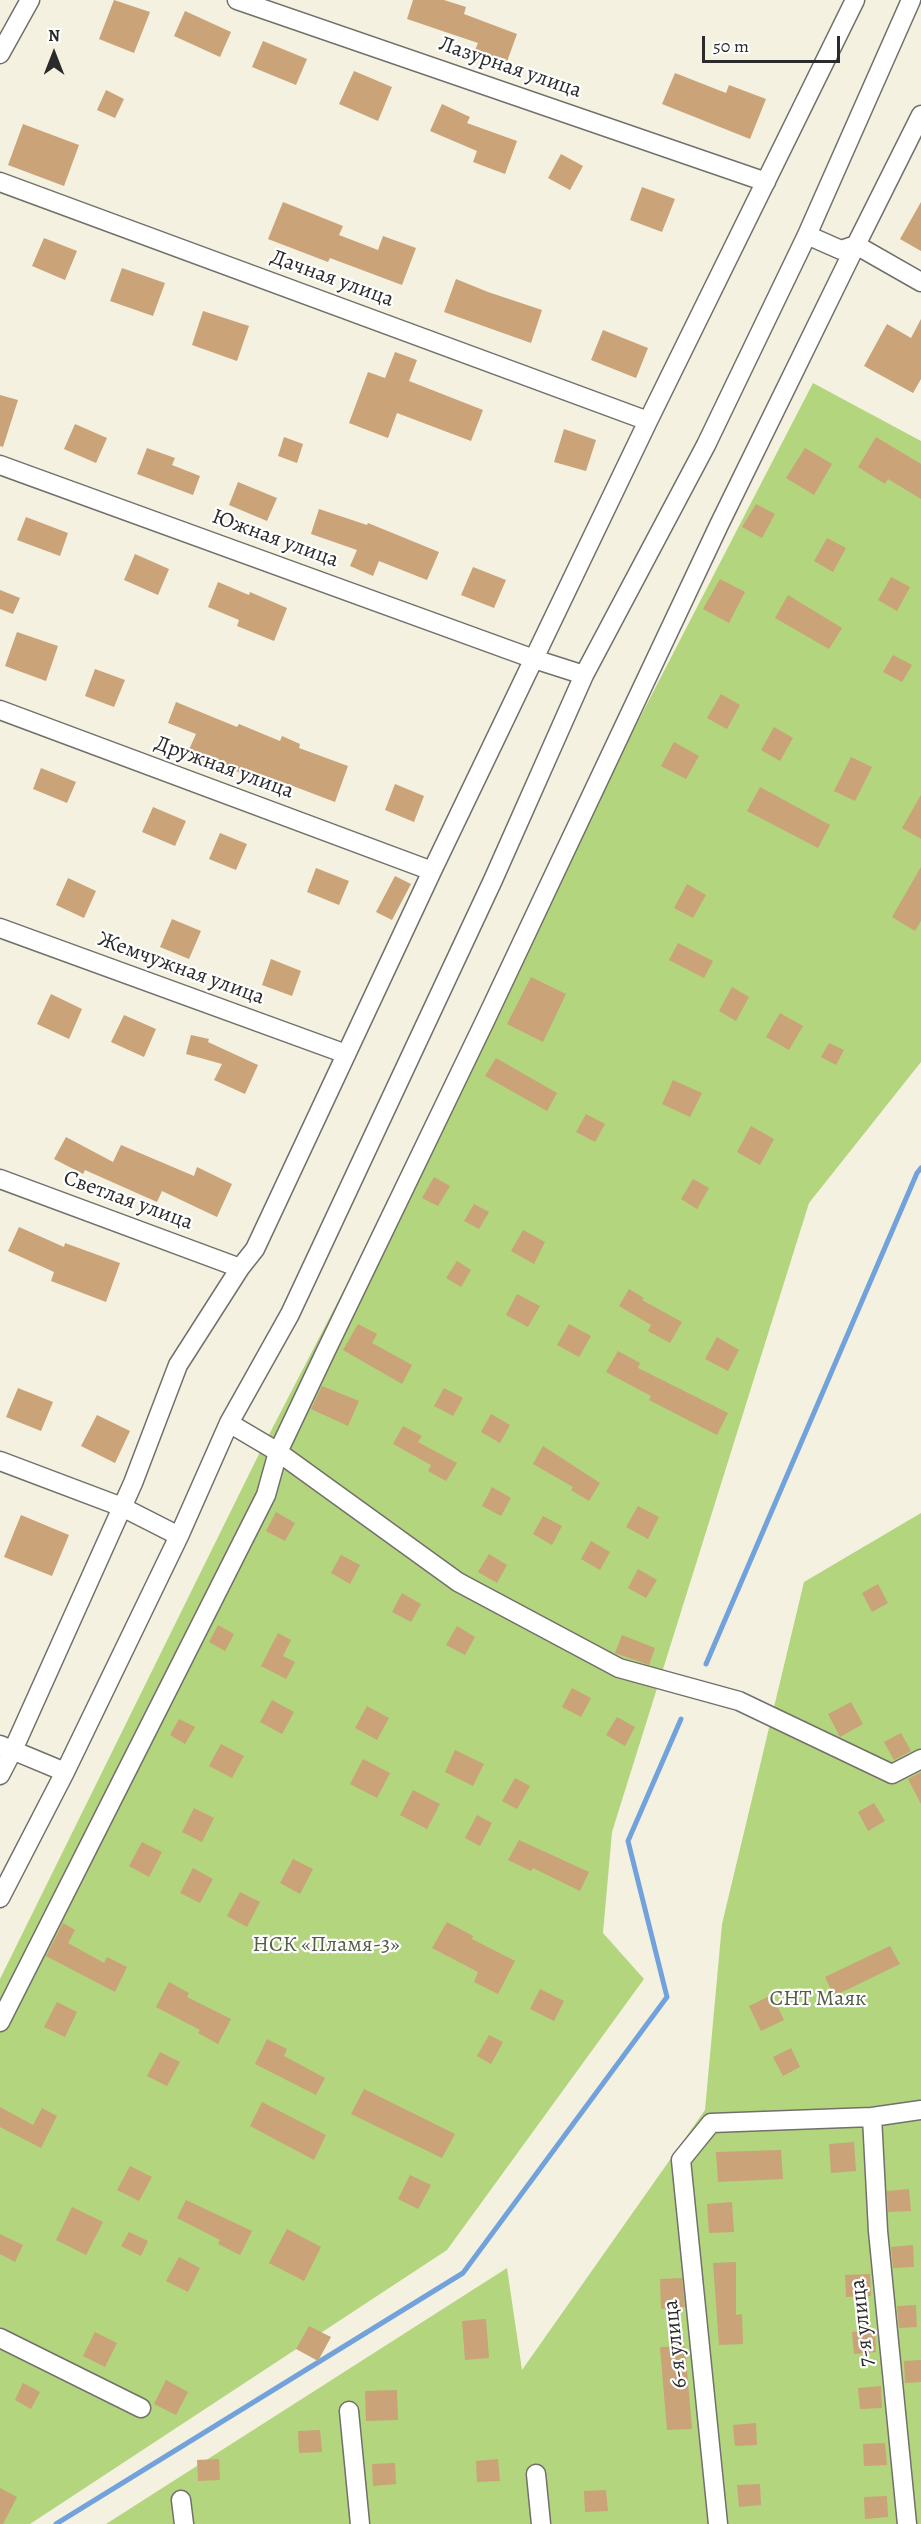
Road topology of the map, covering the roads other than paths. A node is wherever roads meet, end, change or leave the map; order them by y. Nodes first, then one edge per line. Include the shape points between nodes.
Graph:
1 (30, 0) edge
2 (237, 0) edge
3 (855, 0) edge
4 (911, 0) edge
5 (0, 54) edge
6 (921, 115) edge
7 (0, 182) edge
8 (766, 182) junction
9 (807, 235) junction
10 (856, 245) junction
11 (921, 282) edge
12 (648, 422) junction
13 (0, 465) edge
14 (534, 659) junction
15 (584, 675) junction
16 (0, 710) edge
17 (432, 871) junction
18 (0, 928) edge
19 (346, 1054) junction
20 (0, 1179) edge
21 (240, 1268) junction
22 (229, 1423) junction
23 (278, 1452) junction
24 (0, 1461) edge
25 (122, 1507) junction
26 (178, 1536) junction
27 (7, 1748) edge
28 (921, 1759) edge
29 (65, 1772) junction
30 (0, 1775) edge
31 (0, 1898) edge
32 (0, 2022) edge
33 (921, 2110) edge
34 (872, 2117) junction
35 (0, 2338) edge
36 (141, 2408) dead end
37 (349, 2411) dead end
38 (536, 2474) dead end
39 (181, 2500) dead end
40 (184, 2524) edge
41 (360, 2524) edge
42 (541, 2524) edge
43 (718, 2524) edge
44 (906, 2524) edge

1 - 5 street
2 - 8 street, Лазурная улица
3 - 8 street
4 - 9 street
6 - 10 street
7 - 12 street, Дачная улица
8 - 12 street
9 - 10 street via 841,250
9 - 15 street via 706,445
10 - 11 street
10 - 23 street
12 - 14 street
13 - 14 street, Южная улица
14 - 15 street, Южная улица
14 - 17 street
15 - 22 street via 493,880 290,1314
16 - 17 street, Дружная улица
17 - 19 street
18 - 19 street, Жемчужная улица
19 - 21 street via 255,1249
20 - 21 street, Светлая улица
21 - 25 street via 178,1365
22 - 23 street
22 - 26 street
23 - 28 street via 458,1582 619,1668 739,1701 892,1774
23 - 32 street via 266,1495
24 - 25 street
25 - 26 street
25 - 27 street
26 - 29 street
27 - 29 street
27 - 30 street
29 - 31 street
33 - 34 street
34 - 43 street, 6-я улица via 711,2123 681,2160
34 - 44 street, 7-я улица via 878,2231
35 - 36 street
37 - 41 street
38 - 42 street
39 - 40 street

